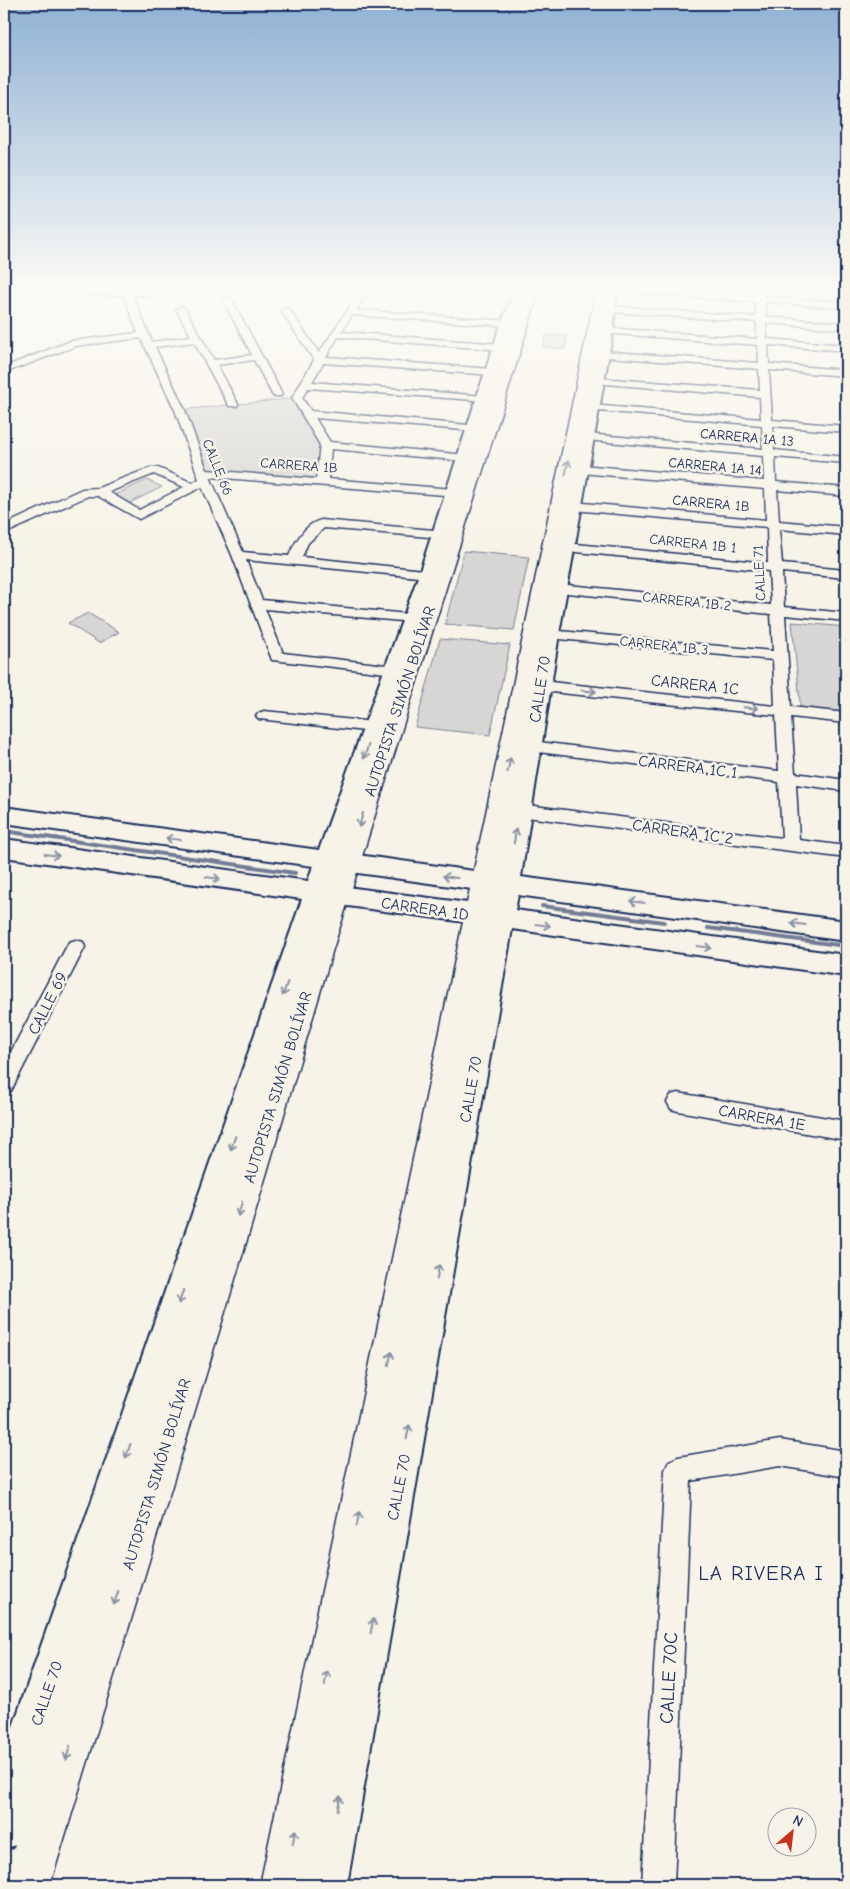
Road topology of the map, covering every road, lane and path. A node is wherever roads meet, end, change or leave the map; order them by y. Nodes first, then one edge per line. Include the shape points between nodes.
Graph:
1 (165, 379) edge
2 (220, 379) edge
3 (269, 379) edge
4 (308, 379) edge
5 (495, 379) edge
6 (497, 379) edge
7 (764, 379) edge
8 (591, 381) junction
9 (306, 385) junction
10 (277, 394) dead end
11 (765, 394) junction
12 (484, 399) junction
13 (233, 404) dead end
14 (591, 408) junction
15 (306, 414) junction
16 (767, 422) junction
17 (476, 428) junction
18 (846, 429) edge
19 (586, 438) junction
20 (326, 445) junction
21 (769, 454) junction
22 (466, 458) junction
23 (846, 460) edge
24 (581, 469) junction
25 (204, 477) junction
26 (322, 482) junction
27 (770, 486) junction
28 (193, 487) junction
29 (100, 492) junction
30 (846, 492) edge
31 (454, 493) junction
32 (573, 506) junction
33 (322, 524) joint
34 (772, 524) junction
35 (4, 530) edge
36 (846, 531) edge
37 (441, 534) junction
38 (566, 546) junction
39 (238, 555) junction
40 (294, 561) junction
41 (775, 567) junction
42 (428, 574) junction
43 (846, 574) edge
44 (558, 588) junction
45 (257, 604) junction
46 (778, 610) junction
47 (413, 618) junction
48 (846, 618) edge
49 (549, 634) junction
50 (780, 656) junction
51 (402, 670) junction
52 (533, 685) junction
53 (784, 711) junction
54 (264, 716) dead end
55 (846, 718) edge
56 (374, 727) junction
57 (530, 746) junction
58 (787, 778) junction
59 (846, 785) edge
60 (519, 810) junction
61 (4, 815) edge
62 (340, 826) junction
63 (791, 845) junction
64 (4, 848) edge
65 (256, 850) junction
66 (846, 852) edge
67 (333, 878) junction
68 (493, 900) junction
69 (846, 931) edge
70 (76, 946) dead end
71 (309, 948) junction
72 (846, 966) edge
73 (468, 1028) junction
74 (4, 1085) edge
75 (678, 1102) dead end
76 (846, 1131) edge
77 (846, 1464) edge
78 (56, 1790) junction
79 (4, 1815) edge
80 (4, 1826) edge
81 (4, 1870) edge
82 (12, 1885) edge
83 (26, 1885) edge
84 (284, 1885) edge
85 (324, 1885) edge
86 (658, 1885) edge

1 - 25 street, CALLE 66 via 180,410
2 - 13 street
3 - 10 street
4 - 9 street
5 - 12 street
6 - 51 highway, AUTOPISTA SIMÓN BOLÍVAR
7 - 11 street, CALLE 71
8 - 11 street
8 - 14 street, CALLE 70
52 -> 8 highway
9 - 12 street
9 - 15 street via 297,398
11 - 16 street, CALLE 71
12 - 17 street
14 - 16 street
14 - 19 street, CALLE 70
15 - 17 street
15 - 20 street
16 - 18 street
16 - 21 street, CALLE 71
17 - 22 street
19 - 21 street, CARRERA 1A 13
19 - 24 street, CALLE 70
20 - 22 street
20 - 26 street
21 - 23 street, CARRERA 1A 13
21 - 27 street, CALLE 71
22 - 31 street
24 - 27 street, CARRERA 1A 14
24 - 32 street, CALLE 70
25 - 26 street, CARRERA 1B
25 - 28 street
25 - 39 street, CALLE 66
26 - 31 street, CARRERA 1B
27 - 30 street, CARRERA 1A 14
27 - 34 street, CALLE 71
28 - 29 street via 154,470
28 - 29 street via 139,515
29 - 35 street via 86,492
31 - 37 street
32 - 34 street, CARRERA 1B
32 - 38 street, CALLE 70
33 - 37 street
33 - 40 street via 302,542
34 - 36 street, CARRERA 1B
34 - 41 street, CALLE 71
37 - 42 street
38 - 41 street, CARRERA 1B 1
38 - 44 street, CALLE 70
39 - 40 street
39 - 45 street, CALLE 66
40 - 42 street
41 - 43 street, CARRERA 1B 1
41 - 46 street, CALLE 71
42 - 47 street
44 - 46 street, CARRERA 1B 2
44 - 49 street, CALLE 70
45 - 47 street
45 - 51 street, CALLE 66 via 276,657
46 - 48 street, CARRERA 1B 2
46 - 50 street, CALLE 71
47 - 51 street
49 - 50 street, CARRERA 1B 3
49 - 52 street, CALLE 70
50 - 53 street, CALLE 71
51 - 56 street
51 -> 67 highway, AUTOPISTA SIMÓN BOLÍVAR via 389,729
52 -> 53 street, CARRERA 1C
52 - 57 street, CALLE 70
68 -> 52 highway
53 - 55 street, CARRERA 1C
53 - 58 street, CALLE 71
54 - 56 street
56 -> 62 street
57 - 58 street, CARRERA 1C 1
57 - 60 street, CALLE 70
58 - 59 street, CARRERA 1C 1
58 - 63 street, CALLE 71
60 - 63 street, CARRERA 1C 2
68 -> 60 street, CALLE 70
65 -> 61 street, CARRERA 1D
62 - 65 street via 308,844
62 - 67 street
63 - 66 street, CARRERA 1C 2
64 -> 67 street, CARRERA 1D
65 - 67 street, CARRERA 1D
67 - 68 street, CARRERA 1D
68 -> 67 street, CARRERA 1D
67 - 71 highway, AUTOPISTA SIMÓN BOLÍVAR
69 -> 68 street, CARRERA 1D
68 -> 72 street, CARRERA 1D
68 - 73 highway
70 - 74 street, CALLE 69
71 -> 78 highway, AUTOPISTA SIMÓN BOLÍVAR via 229,1243
71 -> 79 street, CALLE 70
84 -> 73 highway
85 -> 73 street, CALLE 70
75 - 76 street, CARRERA 1E
77 - 86 street, CALLE 70C via 780,1453 678,1470
78 - 80 highway
78 - 83 highway, AUTOPISTA SIMÓN BOLÍVAR
81 - 82 highway

